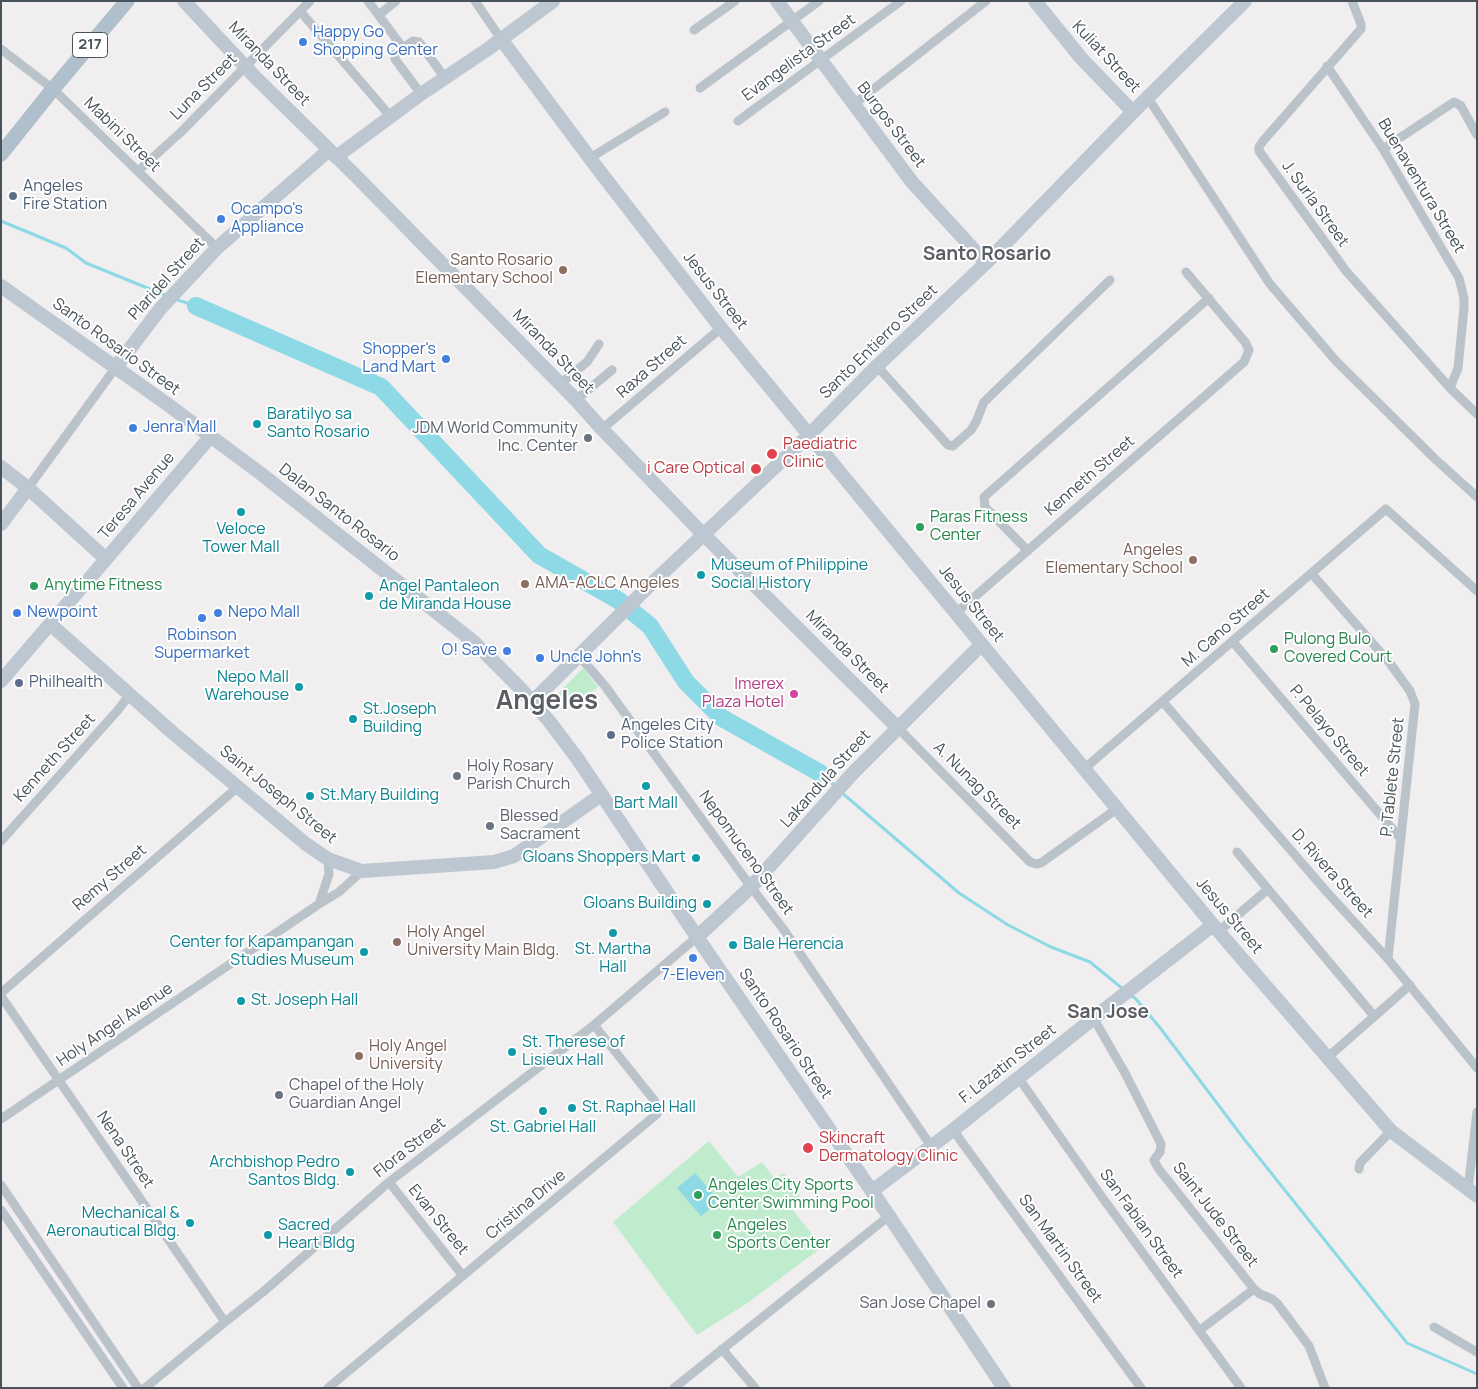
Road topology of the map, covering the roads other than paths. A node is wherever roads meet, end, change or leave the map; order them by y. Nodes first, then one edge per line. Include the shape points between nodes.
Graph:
1 (127, 1) edge
2 (184, 1) edge
3 (310, 1) edge
4 (368, 1) edge
5 (396, 1) edge
6 (475, 1) edge
7 (553, 1) edge
8 (735, 1) edge
9 (777, 1) edge
10 (819, 1) edge
11 (901, 1) edge
12 (986, 1) edge
13 (1035, 1) edge
14 (1245, 1) edge
15 (1352, 1) edge
16 (300, 11) junction
17 (380, 14) junction
18 (791, 22) junction
19 (694, 30) dead end
20 (502, 39) junction
21 (403, 48) junction
22 (1, 49) edge
23 (821, 62) junction
24 (246, 66) junction
25 (1327, 66) junction
26 (445, 78) junction
27 (700, 88) dead end
28 (53, 89) junction
29 (421, 94) junction
30 (1148, 98) junction
31 (853, 105) junction
32 (665, 112) dead end
33 (1133, 112) junction
34 (391, 117) junction
35 (738, 121) dead end
36 (1477, 135) edge
37 (1383, 149) junction
38 (332, 153) junction
39 (1, 154) edge
40 (590, 158) junction
41 (138, 172) junction
42 (218, 248) junction
43 (986, 263) junction
44 (1186, 272) dead end
45 (1110, 280) dead end
46 (1, 286) edge
47 (1209, 298) junction
48 (721, 328) junction
49 (599, 344) dead end
50 (877, 366) junction
51 (116, 367) junction
52 (612, 370) dead end
53 (560, 384) junction
54 (1450, 388) junction
55 (576, 400) junction
56 (1477, 414) edge
57 (602, 429) junction
58 (810, 435) junction
59 (211, 436) junction
60 (1, 466) edge
61 (28, 488) junction
62 (1477, 497) edge
63 (1, 524) edge
64 (704, 534) junction
65 (1028, 551) junction
66 (106, 559) junction
67 (1312, 574) junction
68 (1477, 591) edge
69 (956, 614) junction
70 (50, 624) junction
71 (1234, 642) junction
72 (981, 644) junction
73 (580, 657) junction
74 (1, 681) edge
75 (130, 694) junction
76 (532, 702) junction
77 (1163, 702) junction
78 (898, 727) junction
79 (1085, 768) junction
80 (238, 786) junction
81 (601, 795) junction
82 (1118, 808) junction
83 (1401, 839) junction
84 (1, 841) edge
85 (1237, 852) dead end
86 (328, 859) junction
87 (362, 871) junction
88 (751, 887) junction
89 (1267, 890) junction
90 (319, 904) junction
91 (1216, 928) junction
92 (696, 937) junction
93 (1388, 959) junction
94 (1410, 985) junction
95 (1, 994) edge
96 (1374, 1016) junction
97 (1094, 1019) junction
98 (594, 1025) junction
99 (1328, 1057) junction
100 (1477, 1068) edge
101 (1018, 1077) junction
102 (59, 1080) junction
103 (1477, 1112) edge
104 (1, 1119) edge
105 (953, 1130) junction
106 (1391, 1130) junction
107 (931, 1146) junction
108 (1359, 1169) dead end
109 (390, 1182) junction
110 (1, 1185) edge
111 (872, 1191) junction
112 (1472, 1193) edge
113 (1, 1210) edge
114 (889, 1216) junction
115 (52, 1262) junction
116 (42, 1270) junction
117 (463, 1276) junction
118 (1254, 1290) junction
119 (225, 1322) junction
120 (1434, 1327) dead end
121 (1200, 1330) junction
122 (722, 1349) junction
123 (1477, 1352) edge
124 (124, 1388) edge
125 (138, 1388) edge
126 (145, 1388) edge
127 (328, 1388) edge
128 (674, 1388) edge
129 (755, 1388) edge
130 (1004, 1388) edge
131 (1140, 1388) edge
132 (1241, 1388) edge
133 (1326, 1388) edge

1 - 28 main road, 217
2 - 24 street, Miranda Street
3 - 16 street, Luna Street
4 - 17 street
5 - 17 street
6 - 20 street, Jesus Street
7 - 20 street, Plaridel Street
8 - 19 street
9 - 18 street, Burgos Street
10 - 18 street
11 - 23 street, Evangelista Street
12 - 31 street
13 - 33 street, Kuliat Street via 1081,58
14 - 30 street, Santo Entierro Street
15 - 25 street, J. Surla Street via 1362,26
16 - 24 street, Luna Street
16 - 34 street
17 - 21 street
18 - 23 street, Burgos Street
18 - 27 street
20 - 26 street, Plaridel Street
20 - 40 street, Jesus Street
21 - 26 street via 413,41 419,42
21 - 29 street via 394,59
22 - 28 street, Mabini Street
23 - 31 street, Burgos Street
23 - 35 street, Evangelista Street
24 - 38 street, Miranda Street
24 - 41 street, Luna Street
25 - 37 street, Buenaventura Street
25 - 54 street, J. Surla Street via 1263,141 1259,151 1346,271
26 - 29 street, Plaridel Street
28 - 39 main road, 217
28 - 41 street, Mabini Street
29 - 34 street, Plaridel Street
30 - 33 street, Santo Entierro Street
30 - 62 street via 1270,284 1336,361
31 - 43 street, Burgos Street via 912,182
32 - 40 street
33 - 43 street, Santo Entierro Street
34 - 38 street, Plaridel Street
36 - 37 street via 1461,106 1450,102
37 - 54 street, Buenaventura Street via 1458,278 1464,298 1458,368
38 - 42 street, Plaridel Street
38 - 53 street, Miranda Street
40 - 48 street, Jesus Street
41 - 42 street, Mabini Street
42 - 51 street, Plaridel Street via 160,310
43 - 50 street, Santo Entierro Street
44 - 47 street
45 - 50 street via 984,402 971,430 954,446 948,445
46 - 51 street, Santo Rosario Street
47 - 65 street, Kenneth Street via 1248,346 1244,362
47 - 65 street via 984,497 985,507
48 - 57 street, Raxa Street
48 - 58 street, Jesus Street
49 - 53 street via 586,362
50 - 58 street, Santo Entierro Street
51 - 59 street, Santo Rosario Street
51 - 61 street, Plaridel Street
52 - 55 street
53 - 55 street, Miranda Street
54 - 56 street, J. Surla Street
55 - 57 street, Miranda Street
57 - 64 street, Miranda Street
58 - 64 street, Santo Entierro Street
58 - 69 street, Jesus Street
59 - 66 street, Teresa Avenue
59 - 76 street, Dalan Santo Rosario via 467,637
60 - 61 street
61 - 63 street, Plaridel Street
61 - 66 street
64 - 73 street, Santo Entierro Street
64 - 78 street, Miranda Street
65 - 69 street, Kenneth Street
66 - 70 street, Teresa Avenue
67 - 68 street, M. Cano Street via 1386,509
67 - 71 street, M. Cano Street
67 - 83 street, P. Tablete Street via 1390,662 1415,704
69 - 72 street, Jesus Street
70 - 74 street, Teresa Avenue
70 - 75 street, Saint Joseph Street
71 - 77 street, M. Cano Street
71 - 83 street, P. Pelayo Street
72 - 78 street, Lakandula Street
72 - 79 street, Jesus Street
73 - 76 street, Santo Entierro Street
73 - 88 street, Nepomuceno Street via 640,733
75 - 80 street, Saint Joseph Street
75 - 84 street, Kenneth Street
76 - 81 street, Santo Rosario Street via 577,758
77 - 79 street, M. Cano Street
77 - 93 street, D. Rivera Street
78 - 82 street, A. Nunag Street via 1030,862 1041,863
78 - 88 street, Lakandula Street
79 - 82 street, Jesus Street
80 - 86 street, Saint Joseph Street
80 - 95 street, Remy Street
81 - 87 street, Saint Joseph Street via 514,856 494,862
81 - 92 street, Santo Rosario Street
82 - 91 street, Jesus Street
83 - 93 street, P. Tablete Street
85 - 89 street
86 - 87 street, Saint Joseph Street
86 - 90 street via 330,874
87 - 90 street, Holy Angel Avenue via 339,892
88 - 92 street, Lakandula Street
88 - 107 street, Nepomuceno Street via 784,930
89 - 91 street
89 - 96 street
90 - 102 street, Holy Angel Avenue
91 - 97 street, F. Lazatin Street
91 - 99 street, Jesus Street
92 - 98 street, Flora Street
92 - 111 street, Santo Rosario Street
93 - 94 street, D. Rivera Street
94 - 96 street
94 - 100 street, D. Rivera Street
95 - 102 street, Nena Street
96 - 99 street
97 - 101 street, F. Lazatin Street
97 - 118 street, Saint Jude Street via 1162,1144 1154,1160 1158,1168
98 - 109 street, Flora Street
98 - 117 street, Cristina Drive via 654,1100 656,1114
99 - 106 street, Jesus Street
101 - 105 street, F. Lazatin Street
101 - 121 street, San Fabian Street
102 - 104 street, Holy Angel Avenue
102 - 119 street, Nena Street
103 - 112 street
105 - 107 street, F. Lazatin Street
105 - 131 street, San Martin Street
106 - 108 street via 1360,1163
106 - 112 street, Jesus Street
107 - 111 street, F. Lazatin Street
109 - 117 street, Evan Street
109 - 119 street, Flora Street
110 - 115 street
111 - 114 street, Santo Rosario Street
113 - 116 street
114 - 122 street
114 - 130 street, Santo Rosario Street
115 - 116 street
115 - 125 street
116 - 124 street
117 - 127 street, Cristina Drive
118 - 121 street, Saint Jude Street
118 - 133 street via 1272,1299 1309,1346
119 - 126 street, Flora Street
120 - 123 street
121 - 132 street, San Fabian Street
122 - 128 street
122 - 129 street

